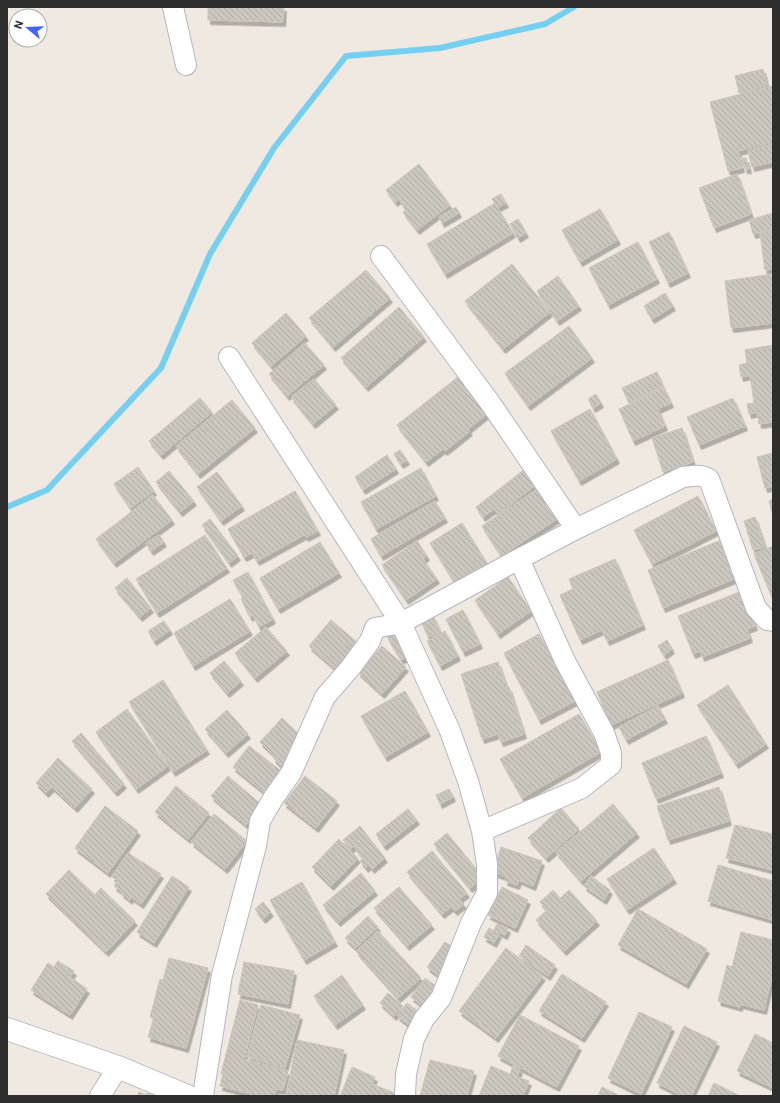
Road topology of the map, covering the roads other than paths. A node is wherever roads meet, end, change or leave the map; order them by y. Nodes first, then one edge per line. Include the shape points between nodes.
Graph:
1 (173, 7) edge
2 (186, 65) dead end
3 (381, 256) dead end
4 (229, 357) dead end
5 (576, 529) junction
6 (519, 558) junction
7 (773, 621) edge
8 (401, 623) junction
9 (482, 831) junction
10 (7, 1029) edge
11 (118, 1067) junction
12 (100, 1096) edge
13 (187, 1096) edge
14 (202, 1096) edge
15 (406, 1096) edge

1 - 2 street
3 - 5 street via 491,404
4 - 8 street
5 - 6 street
5 - 7 street via 682,477 704,476 709,480 756,608 767,620
6 - 8 street
6 - 9 street via 565,661 604,733 611,753 611,764 582,788
8 - 9 street via 450,731
8 - 14 street via 375,628 370,641 325,697 291,773 260,821 256,846 222,975
9 - 15 street via 487,864 487,893 471,923 441,998 424,1020 414,1039 406,1074
10 - 11 street
11 - 12 street
11 - 13 street

